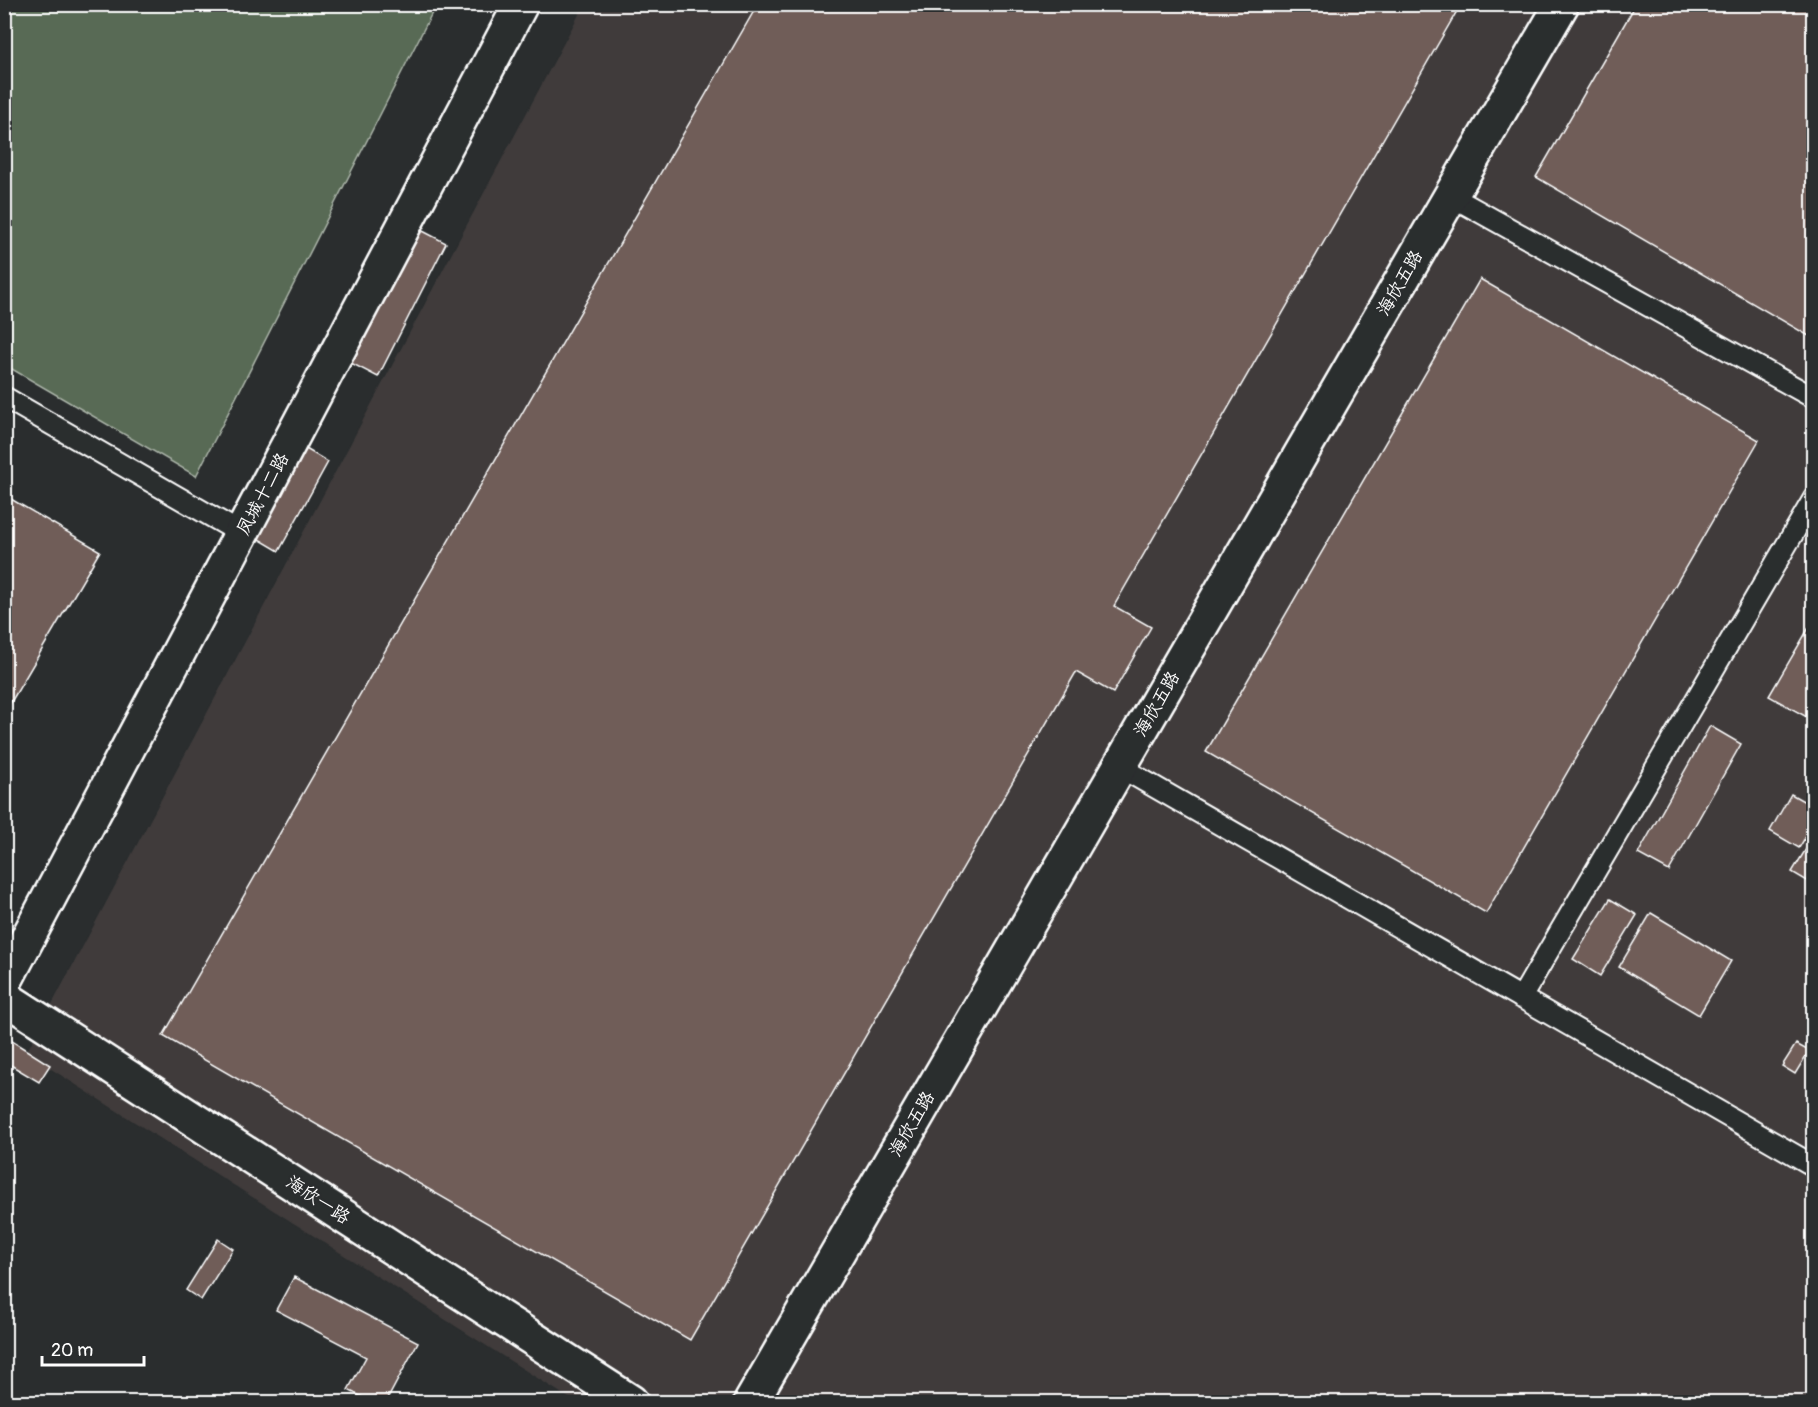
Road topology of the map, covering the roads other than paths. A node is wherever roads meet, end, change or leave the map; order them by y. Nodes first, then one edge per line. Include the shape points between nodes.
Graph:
1 (521, 4) edge
2 (1562, 4) edge
3 (1451, 196) junction
4 (4, 397) edge
5 (1814, 398) edge
6 (1814, 498) edge
7 (242, 534) junction
8 (1120, 767) junction
9 (4, 983) edge
10 (4, 997) edge
11 (1521, 998) junction
12 (1814, 1166) edge
13 (631, 1402) edge
14 (751, 1402) edge

1 - 7 street, 凤城十二路
2 - 3 street, 海欣五路
3 - 5 lane
3 - 8 street, 海欣五路
4 - 7 lane
6 - 11 lane
7 - 9 street, 凤城十二路
8 - 11 lane
8 - 14 street, 海欣五路
10 - 13 street, 海欣一路
11 - 12 lane

